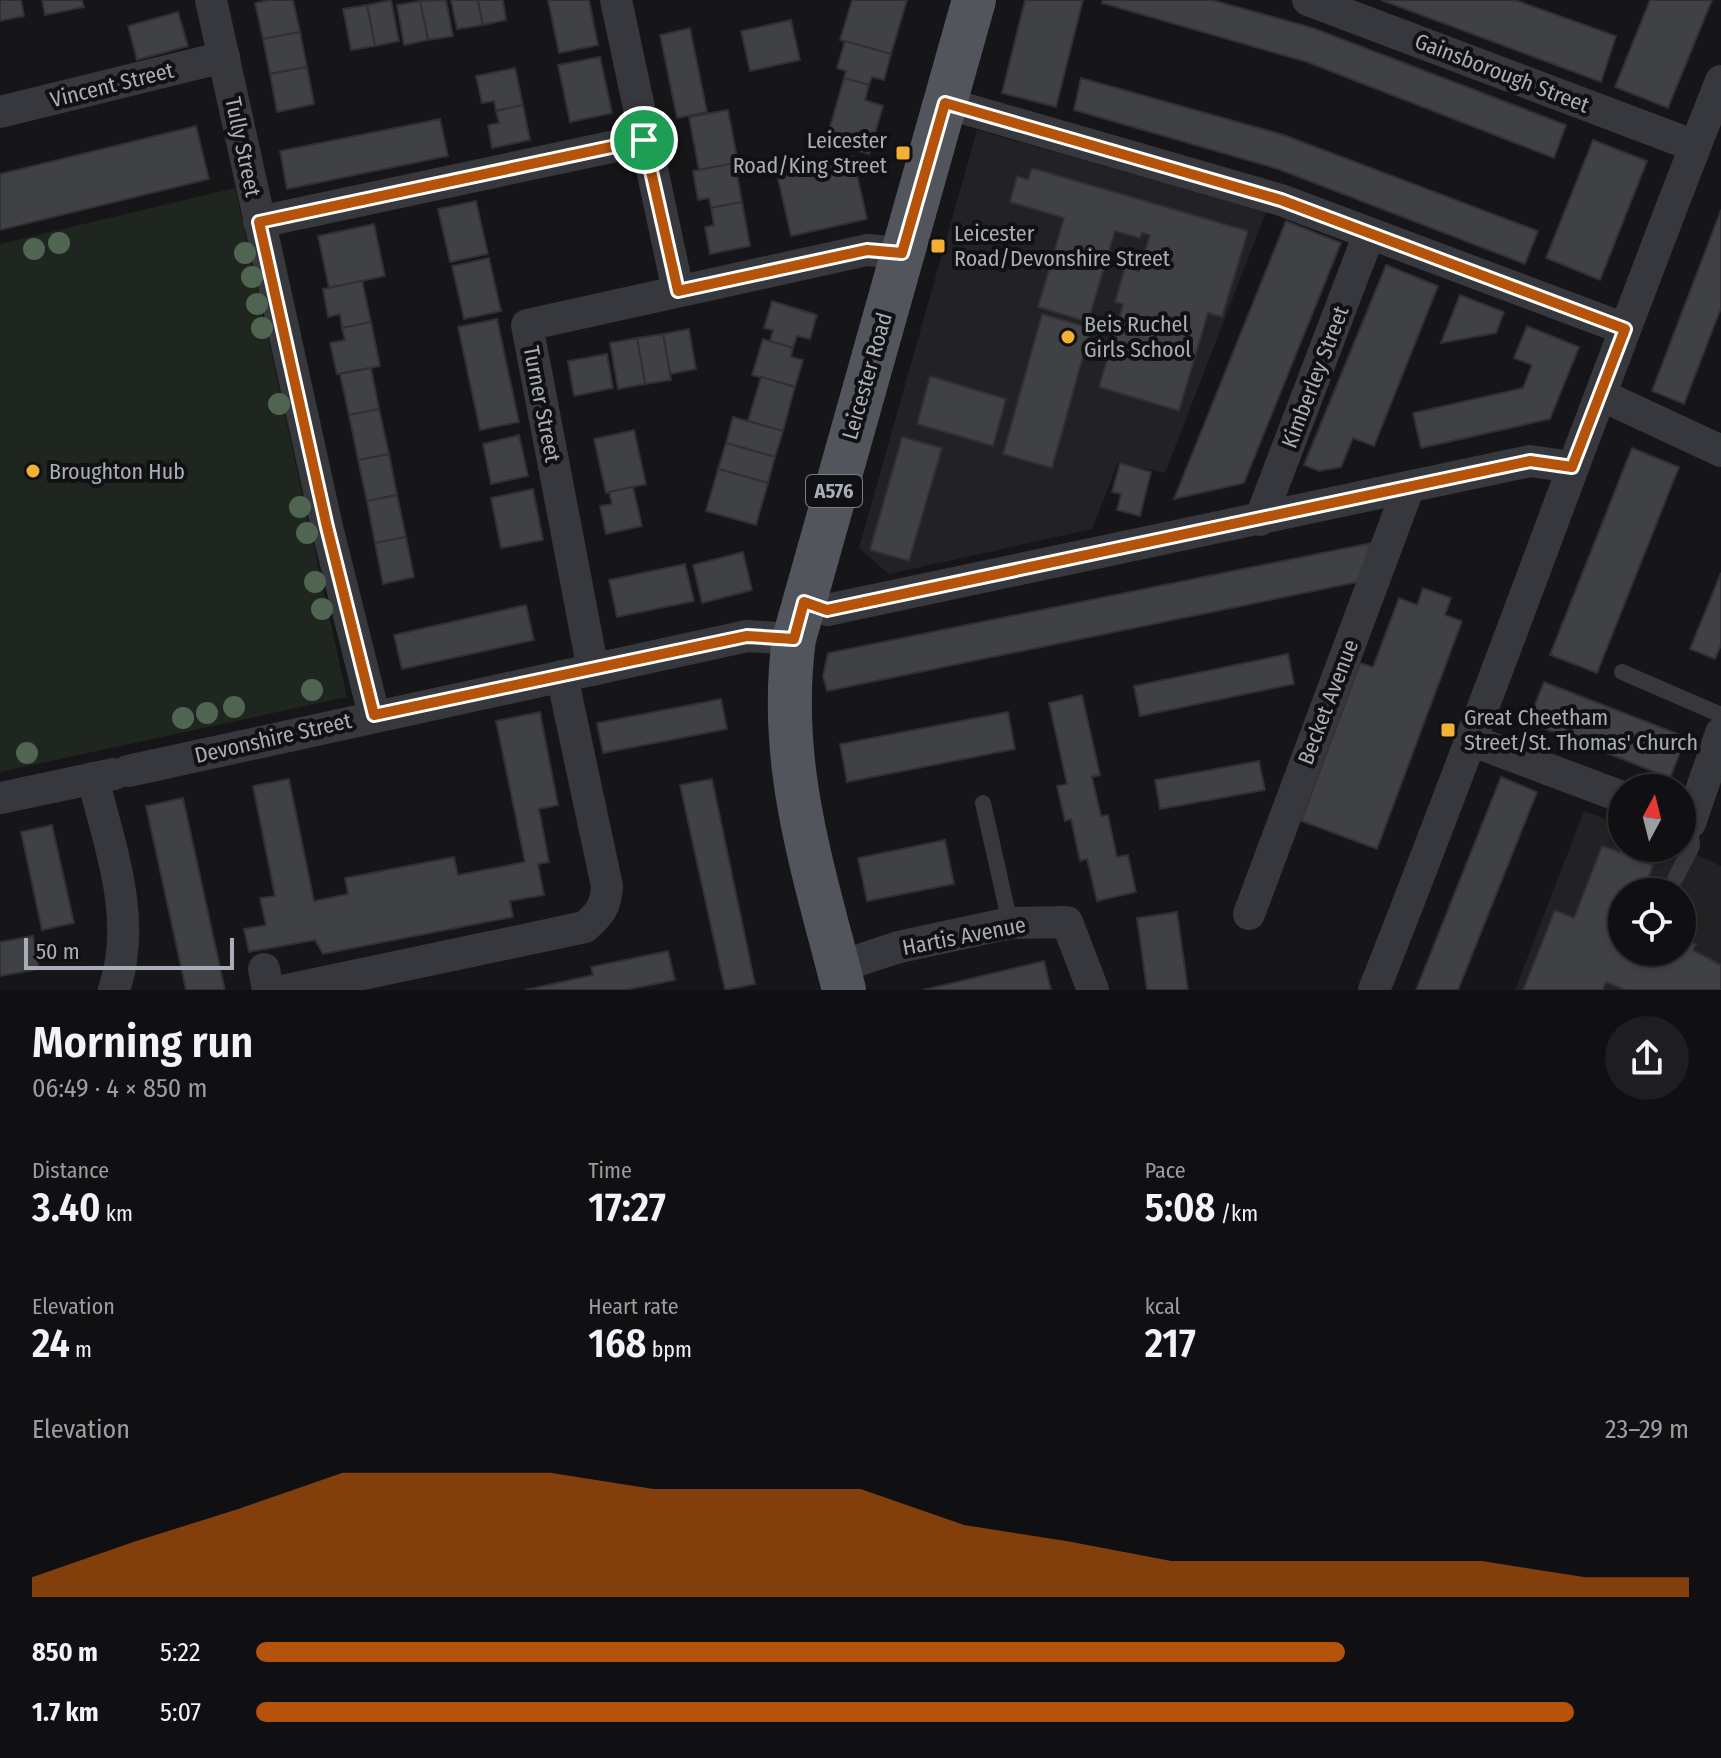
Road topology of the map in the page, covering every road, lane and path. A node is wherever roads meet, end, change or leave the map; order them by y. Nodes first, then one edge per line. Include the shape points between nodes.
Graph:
1 (211, 0) edge
2 (616, 0) edge
3 (974, 0) edge
4 (1308, 0) edge
5 (224, 57) junction
6 (1721, 81) edge
7 (945, 103) junction
8 (0, 112) edge
9 (644, 140) junction
10 (1695, 146) junction
11 (259, 222) junction
12 (1369, 234) junction
13 (902, 253) junction
14 (678, 291) junction
15 (1625, 329) junction
16 (1601, 395) junction
17 (1721, 451) edge
18 (1572, 467) junction
19 (1408, 489) junction
20 (1260, 520) junction
21 (799, 621) junction
22 (1622, 672) dead end
23 (577, 673) junction
24 (374, 715) junction
25 (1721, 715) edge
26 (1721, 733) edge
27 (1473, 741) junction
28 (113, 774) junction
29 (1608, 792) edge
30 (1696, 796) edge
31 (0, 798) edge
32 (983, 803) dead end
33 (1249, 914) dead end
34 (1010, 923) junction
35 (841, 978) edge
36 (273, 983) edge
37 (114, 990) edge
38 (1093, 990) edge
39 (1374, 990) edge

1 - 5 street, Tully Street
2 - 9 street
3 - 7 main road, Leicester Road / A576
4 - 10 street, Gainsborough Street
5 - 8 street, Vincent Street
5 - 11 street, Tully Street
6 - 10 street
7 - 12 street via 1281,200
7 - 13 main road, Leicester Road / A576
9 - 11 street
9 - 14 street
10 - 15 street
11 - 24 street, Tully Street
12 - 15 street
12 - 20 street, Kimberley Street
13 - 14 street, Turner Street via 867,250
13 - 21 main road, Leicester Road / A576
14 - 23 street, Turner Street via 527,325
15 - 16 street
16 - 17 street
16 - 18 street
18 - 19 street, Devonshire Street via 1530,461
18 - 27 street
19 - 20 street, Devonshire Street
19 - 33 street, Becket Avenue
20 - 21 street, Devonshire Street via 827,610
21 - 23 street, Devonshire Street
21 - 35 main road, Leicester Road / A576 via 787,687 791,768
22 - 25 lane
23 - 24 street, Devonshire Street
23 - 36 street via 607,886 606,905 598,915 585,927
24 - 28 street, Devonshire Street
26 - 30 street
27 - 29 street
27 - 39 street
28 - 31 street, Devonshire Street
28 - 37 street via 126,921 124,961
32 - 34 lane
34 - 35 street, Hartis Avenue via 899,947
34 - 38 street, Hartis Avenue via 1067,922

